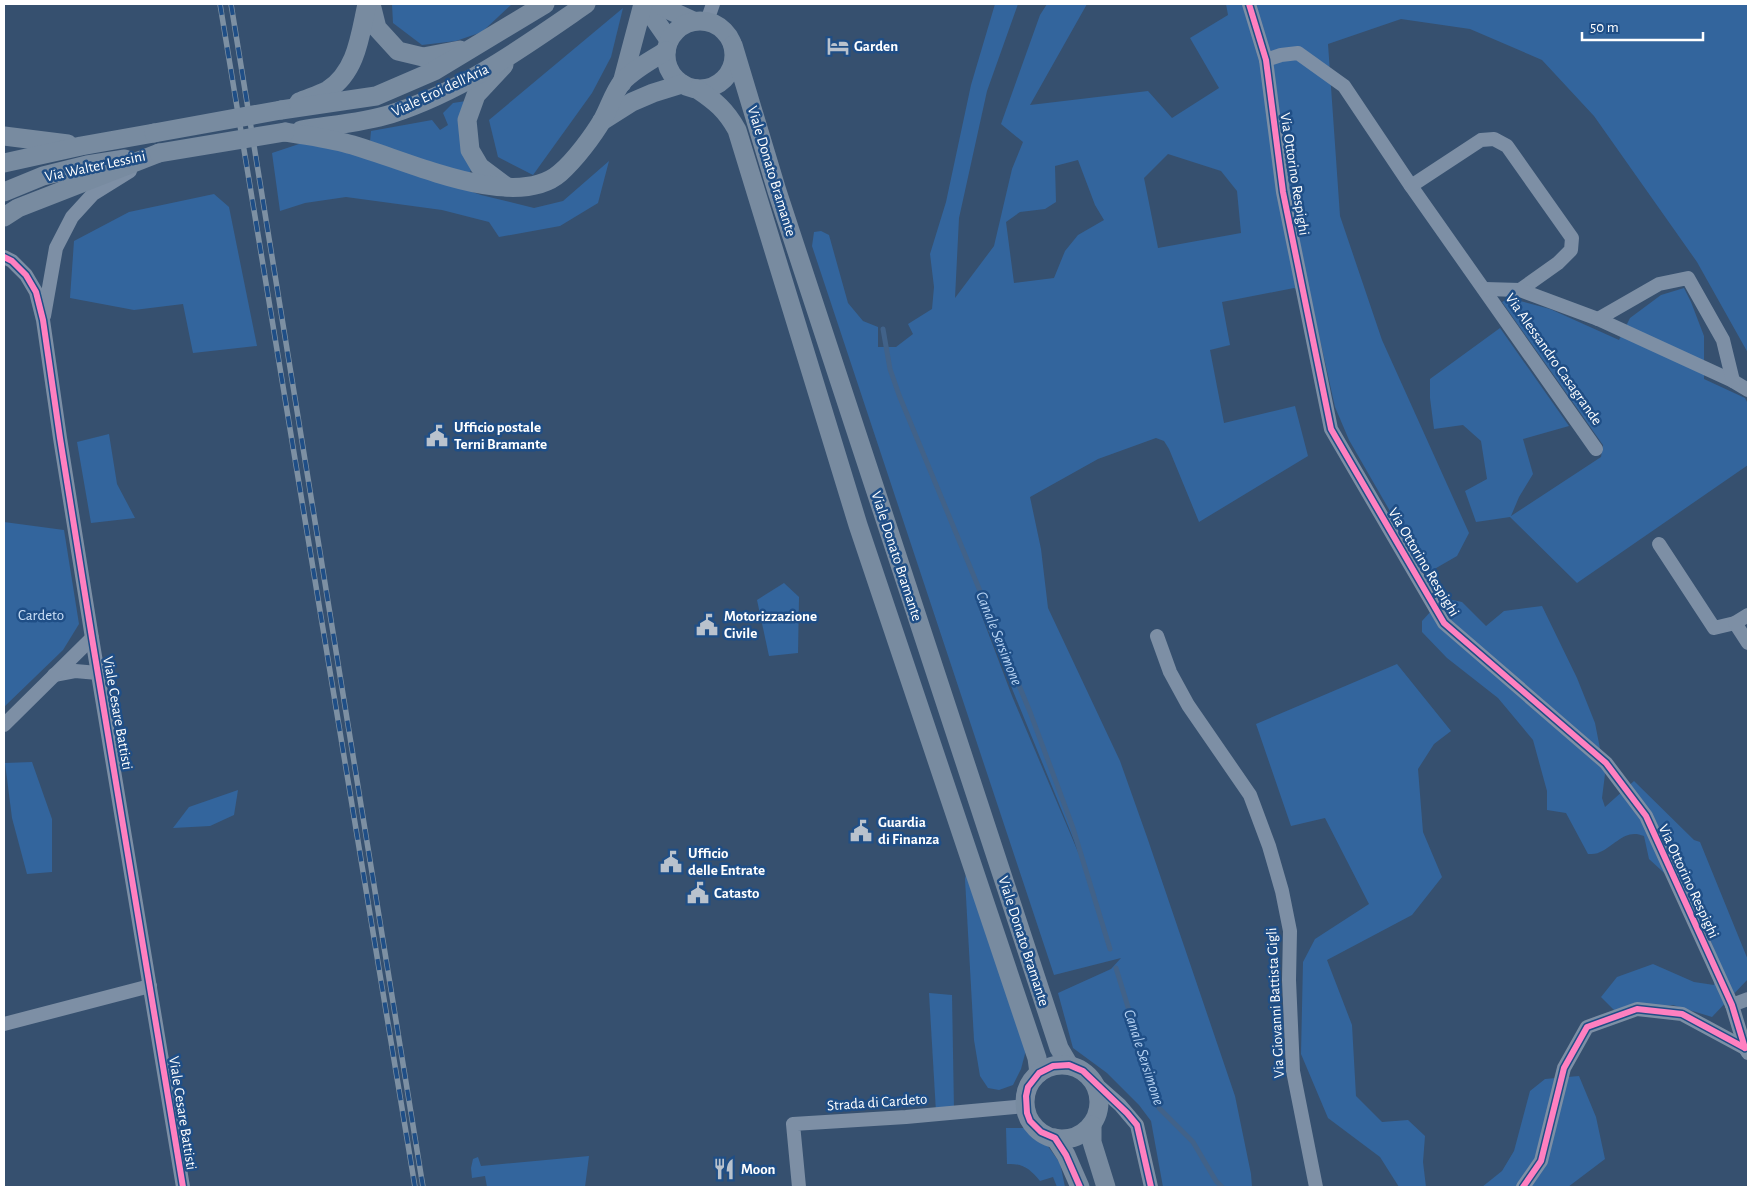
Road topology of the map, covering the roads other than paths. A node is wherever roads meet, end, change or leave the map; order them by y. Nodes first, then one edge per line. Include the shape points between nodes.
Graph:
1 (367, 4) edge
2 (371, 4) edge
3 (546, 4) edge
4 (586, 4) edge
5 (644, 4) edge
6 (660, 4) edge
7 (1250, 4) edge
8 (704, 15) edge
9 (667, 45) junction
10 (733, 45) junction
11 (474, 48) junction
12 (514, 54) junction
13 (1266, 60) junction
14 (622, 83) junction
15 (689, 87) junction
16 (281, 110) junction
17 (601, 122) junction
18 (285, 132) junction
19 (4, 136) edge
20 (81, 146) junction
21 (4, 163) edge
22 (90, 180) junction
23 (1411, 186) junction
24 (508, 187) junction
25 (4, 192) edge
26 (4, 217) edge
27 (4, 257) edge
28 (1485, 288) junction
29 (1520, 290) junction
30 (1598, 319) junction
31 (43, 320) junction
32 (1733, 381) junction
33 (1748, 390) edge
34 (1596, 448) dead end
35 (1659, 544) dead end
36 (1748, 614) edge
37 (1735, 623) junction
38 (1157, 636) dead end
39 (92, 638) junction
40 (1748, 643) edge
41 (98, 673) junction
42 (54, 675) junction
43 (4, 725) edge
44 (150, 986) junction
45 (1748, 1000) edge
46 (1732, 1005) junction
47 (4, 1024) edge
48 (1747, 1050) edge
49 (1068, 1065) junction
50 (1040, 1072) junction
51 (1094, 1082) junction
52 (1026, 1106) junction
53 (1092, 1125) junction
54 (1055, 1138) junction
55 (183, 1187) edge
56 (799, 1187) edge
57 (1080, 1187) edge
58 (1106, 1187) edge
59 (1151, 1187) edge
60 (1316, 1187) edge
61 (1523, 1187) edge

1 - 16 main road via 353,62 342,77 328,89
2 - 11 main road via 377,28 398,51 423,57
3 - 11 main road, Viale Eroi dell'Aria
4 - 12 main road, Viale Eroi dell'Aria
5 - 9 main road, Viale Donato Bramante
5 - 14 main road, Viale Donato Bramante
6 - 8 main road, Viale Donato Bramante via 668,10
7 - 13 street, Via Ottorino Respighi
8 - 9 main road, Viale Donato Bramante via 683,24
8 - 10 main road, Viale Donato Bramante via 723,29
9 - 14 main road, Viale Donato Bramante
9 - 15 main road, Viale Donato Bramante via 669,70
10 - 15 main road, Viale Donato Bramante via 732,67 718,84 708,88
10 - 49 main road, Viale Donato Bramante via 779,199 1059,1048
11 - 16 main road, Viale Eroi dell'Aria via 434,71 376,96
12 - 18 main road, Viale Eroi dell'Aria via 391,114
12 - 24 main road via 476,95 467,120 470,150 480,166
13 - 23 street, Via Alessandro Casagrande via 1298,53 1344,86
13 - 46 street, Via Ottorino Respighi via 1283,192 1331,429 1444,623 1606,763 1646,816
14 - 17 main road, Viale Donato Bramante
15 - 17 main road, Viale Donato Bramante via 653,93
15 - 50 main road, Viale Donato Bramante via 716,102 737,130 858,525
16 - 20 main road, Viale Eroi dell'Aria, bridge
17 - 24 main road, Viale Donato Bramante via 559,174 538,184
18 - 22 main road, Viale Eroi dell'Aria, bridge via 159,153
18 - 24 main road, Viale Donato Bramante via 346,143 474,184
19 - 20 main road, Via Walter Lessini
20 - 21 main road, Viale Eroi dell'Aria
22 - 25 main road, Via Walter Lessini via 43,176
22 - 26 main road via 18,208
22 - 31 street, Viale Cesare Battisti via 56,248
23 - 28 street, Via Alessandro Casagrande
23 - 29 street, Via Alessandro Casagrande via 1481,140 1494,139 1507,146 1572,238 1572,250
27 - 31 street, Viale Cesare Battisti via 26,275 36,292
28 - 29 street, Via Alessandro Casagrande
28 - 34 street, Via Alessandro Casagrande
29 - 30 street, Via Alessandro Casagrande
30 - 32 street, Via Alessandro Casagrande
30 - 32 street via 1659,284 1688,278 1724,340
31 - 39 street, Viale Cesare Battisti
32 - 33 street, Via Alessandro Casagrande
35 - 37 street via 1714,628
36 - 37 street
37 - 40 street
38 - 60 street, Via Giovanni Battista Gigli via 1170,672 1188,705 1250,795 1282,891 1290,931 1294,1071
39 - 41 street, Viale Cesare Battisti
39 - 42 street
41 - 42 street via 75,671
41 - 44 street, Viale Cesare Battisti
42 - 43 street
44 - 47 street
44 - 55 street, Viale Cesare Battisti
45 - 46 street
46 - 48 street, Via Ottorino Respighi
48 - 61 street via 1682,1014 1637,1009 1587,1027 1564,1068 1541,1160
49 - 50 main road via 1053,1066
49 - 51 main road via 1083,1071
50 - 52 main road via 1028,1087
51 - 53 main road via 1100,1104
51 - 59 street via 1136,1125
52 - 54 main road via 1035,1127
52 - 56 street, Strada di Cardeto via 793,1124
53 - 54 main road via 1076,1137
53 - 58 main road via 1092,1142
54 - 57 main road

